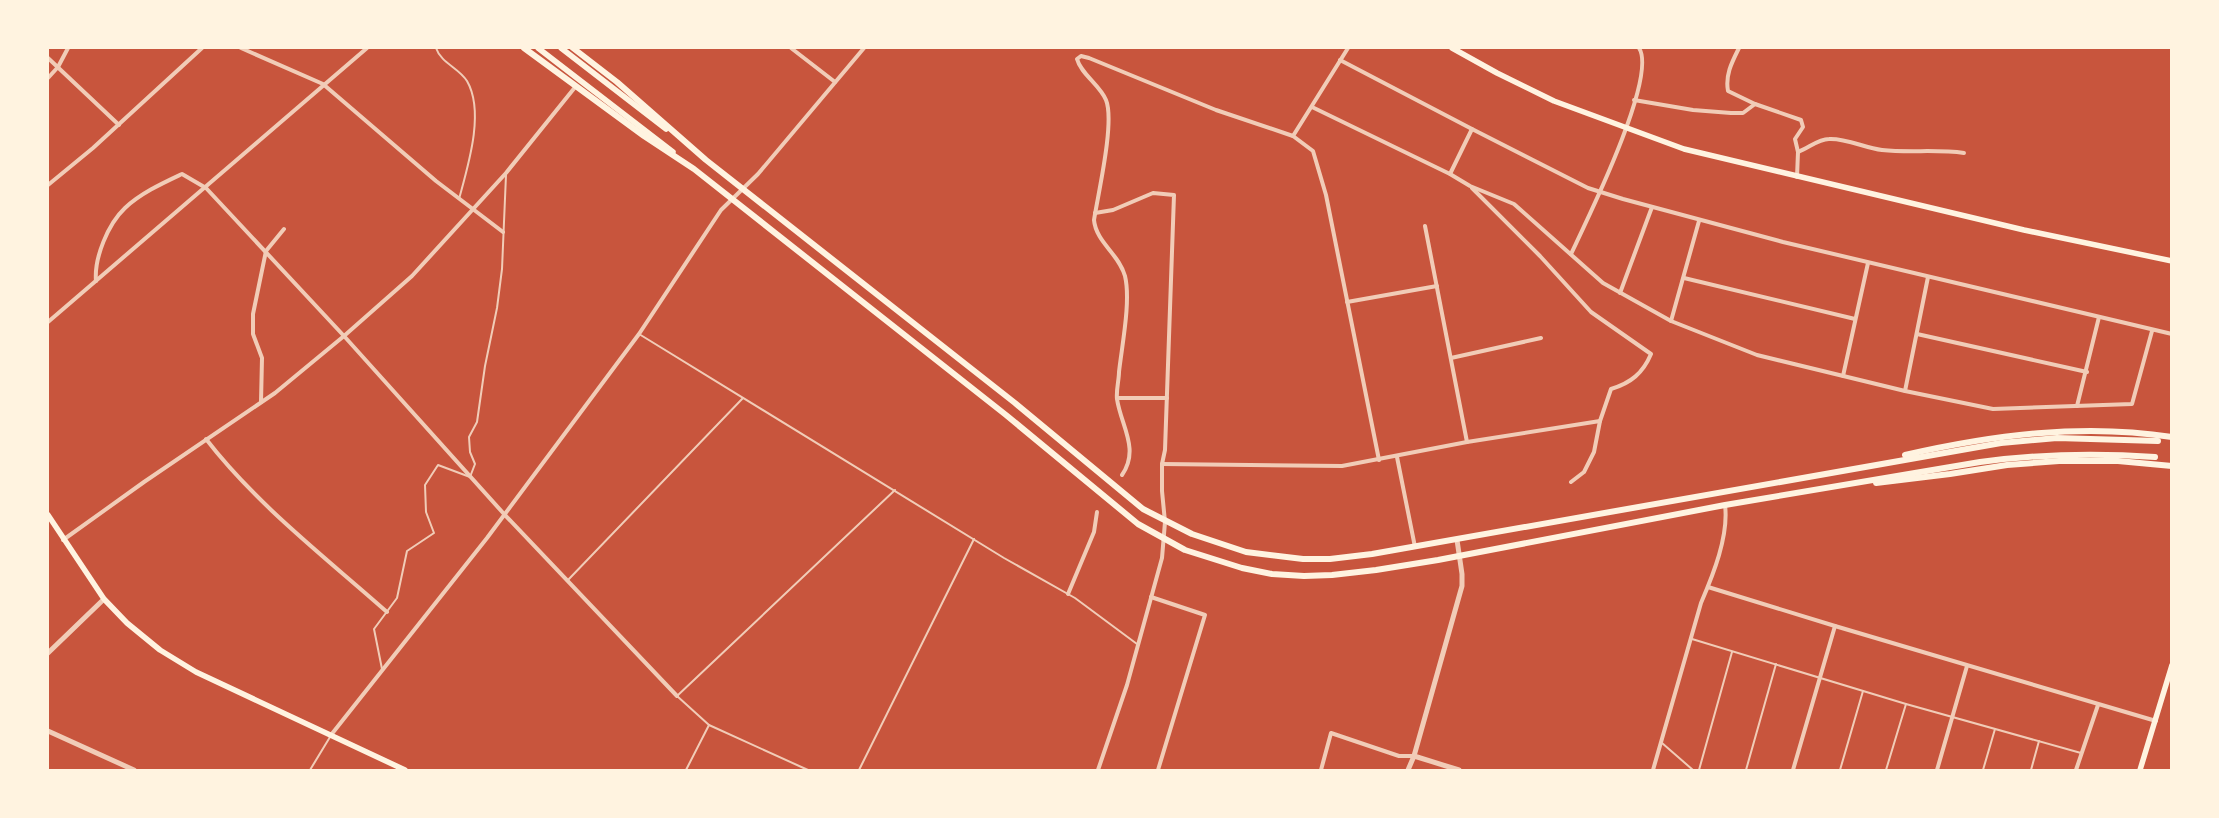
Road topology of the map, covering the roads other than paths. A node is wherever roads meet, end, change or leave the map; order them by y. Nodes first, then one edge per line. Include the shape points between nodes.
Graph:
1 (68, 48) edge
2 (202, 48) edge
3 (241, 48) edge
4 (367, 48) edge
5 (436, 48) edge
6 (524, 48) edge
7 (538, 48) edge
8 (561, 48) edge
9 (573, 48) edge
10 (791, 48) edge
11 (864, 48) edge
12 (1348, 48) edge
13 (1452, 48) edge
14 (1639, 48) edge
15 (1738, 48) edge
16 (48, 58) edge
17 (1340, 60) junction
18 (58, 68) junction
19 (48, 78) edge
20 (835, 82) junction
21 (323, 84) junction
22 (576, 86) junction
23 (1634, 100) junction
24 (1755, 104) junction
25 (1312, 107) junction
26 (119, 125) junction
27 (1472, 129) junction
28 (1626, 129) junction
29 (1293, 136) junction
30 (1798, 152) junction
31 (1964, 153) dead end
32 (703, 157) junction
33 (694, 169) junction
34 (506, 173) junction
35 (1450, 174) junction
36 (1797, 176) junction
37 (48, 185) edge
38 (1470, 186) junction
39 (206, 188) junction
40 (743, 188) junction
41 (1600, 192) junction
42 (459, 198) junction
43 (731, 199) junction
44 (1652, 207) junction
45 (473, 209) junction
46 (1095, 213) junction
47 (1699, 221) junction
48 (1425, 226) dead end
49 (284, 229) dead end
50 (503, 232) junction
51 (266, 251) junction
52 (1571, 254) junction
53 (2172, 261) edge
54 (1868, 263) junction
55 (1684, 278) junction
56 (1928, 278) junction
57 (96, 281) junction
58 (1437, 286) junction
59 (1620, 293) junction
60 (1348, 302) junction
61 (2098, 317) junction
62 (1855, 319) junction
63 (1671, 321) junction
64 (48, 322) edge
65 (2152, 331) junction
66 (639, 334) junction
67 (1917, 334) junction
68 (2172, 334) edge
69 (344, 336) junction
70 (1541, 338) dead end
71 (1451, 358) junction
72 (2087, 372) junction
73 (1843, 376) junction
74 (1906, 391) junction
75 (743, 398) junction
76 (1117, 398) junction
77 (1167, 398) junction
78 (261, 402) junction
79 (2077, 406) junction
80 (1600, 421) junction
81 (2172, 437) edge
82 (206, 440) junction
83 (2158, 441) dead end
84 (1467, 442) junction
85 (1397, 457) junction
86 (2155, 458) dead end
87 (1379, 460) junction
88 (1162, 464) junction
89 (2172, 466) edge
90 (1122, 475) dead end
91 (470, 477) junction
92 (1790, 479) junction
93 (1571, 482) dead end
94 (895, 490) junction
95 (1793, 493) junction
96 (1725, 505) junction
97 (1097, 512) dead end
98 (48, 514) edge
99 (504, 514) junction
100 (1165, 522) junction
101 (974, 539) junction
102 (63, 540) junction
103 (1164, 540) junction
104 (1456, 540) junction
105 (1415, 547) junction
106 (1460, 556) junction
107 (568, 580) junction
108 (1708, 587) junction
109 (1068, 594) junction
110 (1151, 597) junction
111 (104, 599) junction
112 (387, 612) junction
113 (1834, 626) junction
114 (1692, 639) junction
115 (1137, 644) junction
116 (1732, 652) junction
117 (48, 653) edge
118 (1776, 664) junction
119 (2172, 665) edge
120 (1967, 666) junction
121 (382, 671) junction
122 (1820, 678) junction
123 (1864, 691) junction
124 (677, 696) junction
125 (1906, 704) junction
126 (2098, 705) junction
127 (1952, 717) junction
128 (2156, 721) junction
129 (709, 725) junction
130 (1995, 729) junction
131 (48, 731) edge
132 (331, 735) junction
133 (2040, 741) junction
134 (1662, 743) junction
135 (2082, 753) junction
136 (1414, 756) junction
137 (126, 769) edge
138 (134, 770) edge
139 (310, 770) edge
140 (405, 770) edge
141 (686, 770) edge
142 (808, 770) edge
143 (859, 770) edge
144 (1098, 770) edge
145 (1158, 770) edge
146 (1320, 770) edge
147 (1408, 770) edge
148 (1458, 770) edge
149 (1653, 770) edge
150 (1693, 770) edge
151 (1698, 770) edge
152 (1746, 770) edge
153 (1793, 770) edge
154 (1840, 770) edge
155 (1886, 770) edge
156 (1937, 770) edge
157 (1983, 770) edge
158 (2031, 770) edge
159 (2076, 770) edge
160 (2140, 770) edge

1 - 18 street
2 - 26 street
3 - 21 street
4 - 21 street
5 - 42 lane via 438,54 467,81 476,112 472,148
6 - 22 main road
7 - 33 main road
8 - 32 main road
9 - 32 main road
10 - 20 street
11 - 20 street
12 - 17 street
13 - 28 main road via 1524,88
14 - 23 street via 1644,60 1643,71
15 - 24 street via 1730,67 1728,91
16 - 18 street
17 - 25 street
17 - 27 street
18 - 19 street
18 - 26 street
20 - 40 street
21 - 39 street
21 - 42 street via 394,147
22 - 33 main road
22 - 34 street
23 - 24 street via 1731,113 1744,113
23 - 28 street
24 - 30 street via 1801,120 1802,126 1795,139
25 - 29 street
25 - 35 street
26 - 37 street
27 - 35 street
27 - 41 street
28 - 36 main road via 1684,149
28 - 41 street
29 - 46 street via 1216,110 1080,56 1077,59 1079,66 1102,91 1108,108
29 - 60 street via 1308,146 1316,157
30 - 31 street via 1819,140 1831,138 1864,148
30 - 36 street
32 - 40 main road
33 - 43 main road
34 - 45 street
34 - 50 lane
35 - 38 street
36 - 53 main road via 2014,228
38 - 52 street via 1514,204
38 - 80 street via 1591,312 1651,354 1645,368 1626,384 1611,389
39 - 51 street
39 - 57 street
39 - 57 street via 182,174 157,185 125,208 101,244
40 - 43 street
40 - 100 main road via 1015,403 1122,493
41 - 44 street
41 - 52 street
42 - 45 street
43 - 66 street
43 - 103 main road via 1006,415 1138,524
44 - 47 street
44 - 59 street
45 - 50 street
45 - 69 street via 412,276
46 - 76 street via 1097,234 1115,254 1125,275
46 - 77 street via 1121,208 1153,193 1174,195
47 - 54 street
47 - 55 street
48 - 58 street
49 - 51 street
50 - 91 lane via 497,308 484,366 477,422 470,436 470,452 475,464
51 - 69 street
51 - 78 street via 252,324 262,358
52 - 59 street via 1603,283
54 - 56 street
54 - 62 street
55 - 62 street
55 - 63 street
56 - 61 street
56 - 67 street
57 - 64 street
58 - 60 street
58 - 71 street
59 - 63 street
60 - 87 street
61 - 65 street
61 - 72 street
62 - 73 street
63 - 73 street via 1756,355
65 - 68 street
65 - 79 street via 2132,404
66 - 75 lane
66 - 99 street
67 - 72 street
67 - 74 street
69 - 78 street
69 - 91 street
70 - 71 street
71 - 84 street
72 - 79 street
73 - 74 street
74 - 79 street via 1993,409
75 - 94 lane
75 - 107 lane
76 - 77 street
76 - 90 street via 1131,447 1127,468
77 - 88 street
78 - 82 street
80 - 84 street
80 - 93 street via 1594,452 1584,472
81 - 92 main road via 2089,431 2023,433 1949,445
82 - 102 street
82 - 112 street via 272,510
83 - 92 main road via 2024,440
84 - 85 street
85 - 87 street
85 - 105 street
86 - 95 main road via 2091,454 2004,458
87 - 88 street via 1314,467
88 - 100 street
89 - 95 main road via 2101,460 2025,463
91 - 99 street
91 - 112 lane via 438,465 425,485 426,512 434,533 407,551 397,598
92 - 104 main road
94 - 101 lane
94 - 124 lane
95 - 96 main road
96 - 106 main road
96 - 108 street via 1726,526
97 - 109 street via 1094,532
98 - 102 main road
99 - 107 street
99 - 121 street
100 - 103 street
100 - 105 main road via 1227,547 1274,557 1330,559
101 - 109 lane
101 - 143 lane
102 - 111 main road
103 - 106 main road via 1223,563 1272,574 1304,576 1332,576
103 - 110 street
104 - 105 main road
104 - 106 street
106 - 136 street via 1462,586
107 - 124 street
108 - 113 street
108 - 114 street
109 - 115 lane
110 - 115 street
110 - 145 street via 1205,615
111 - 117 street
111 - 132 main road via 160,650 196,672
112 - 121 lane via 374,629
113 - 120 street
113 - 122 street
114 - 116 lane
114 - 134 street
115 - 144 street
116 - 118 lane
116 - 151 lane
118 - 122 lane
118 - 152 lane
119 - 128 main road
120 - 126 street
120 - 127 street
121 - 132 street
122 - 123 lane
122 - 153 street
123 - 125 lane
123 - 154 lane
124 - 129 lane
125 - 127 lane
125 - 155 lane
126 - 128 street
126 - 135 street
127 - 130 lane
127 - 156 street
128 - 160 main road
129 - 141 lane
129 - 142 lane
130 - 133 lane
130 - 157 lane
131 - 137 street
132 - 139 lane
132 - 140 main road
133 - 135 lane
133 - 158 lane
134 - 149 street
134 - 150 lane
135 - 159 street
136 - 146 street via 1399,756 1331,733
136 - 147 street
136 - 148 street
137 - 138 street

